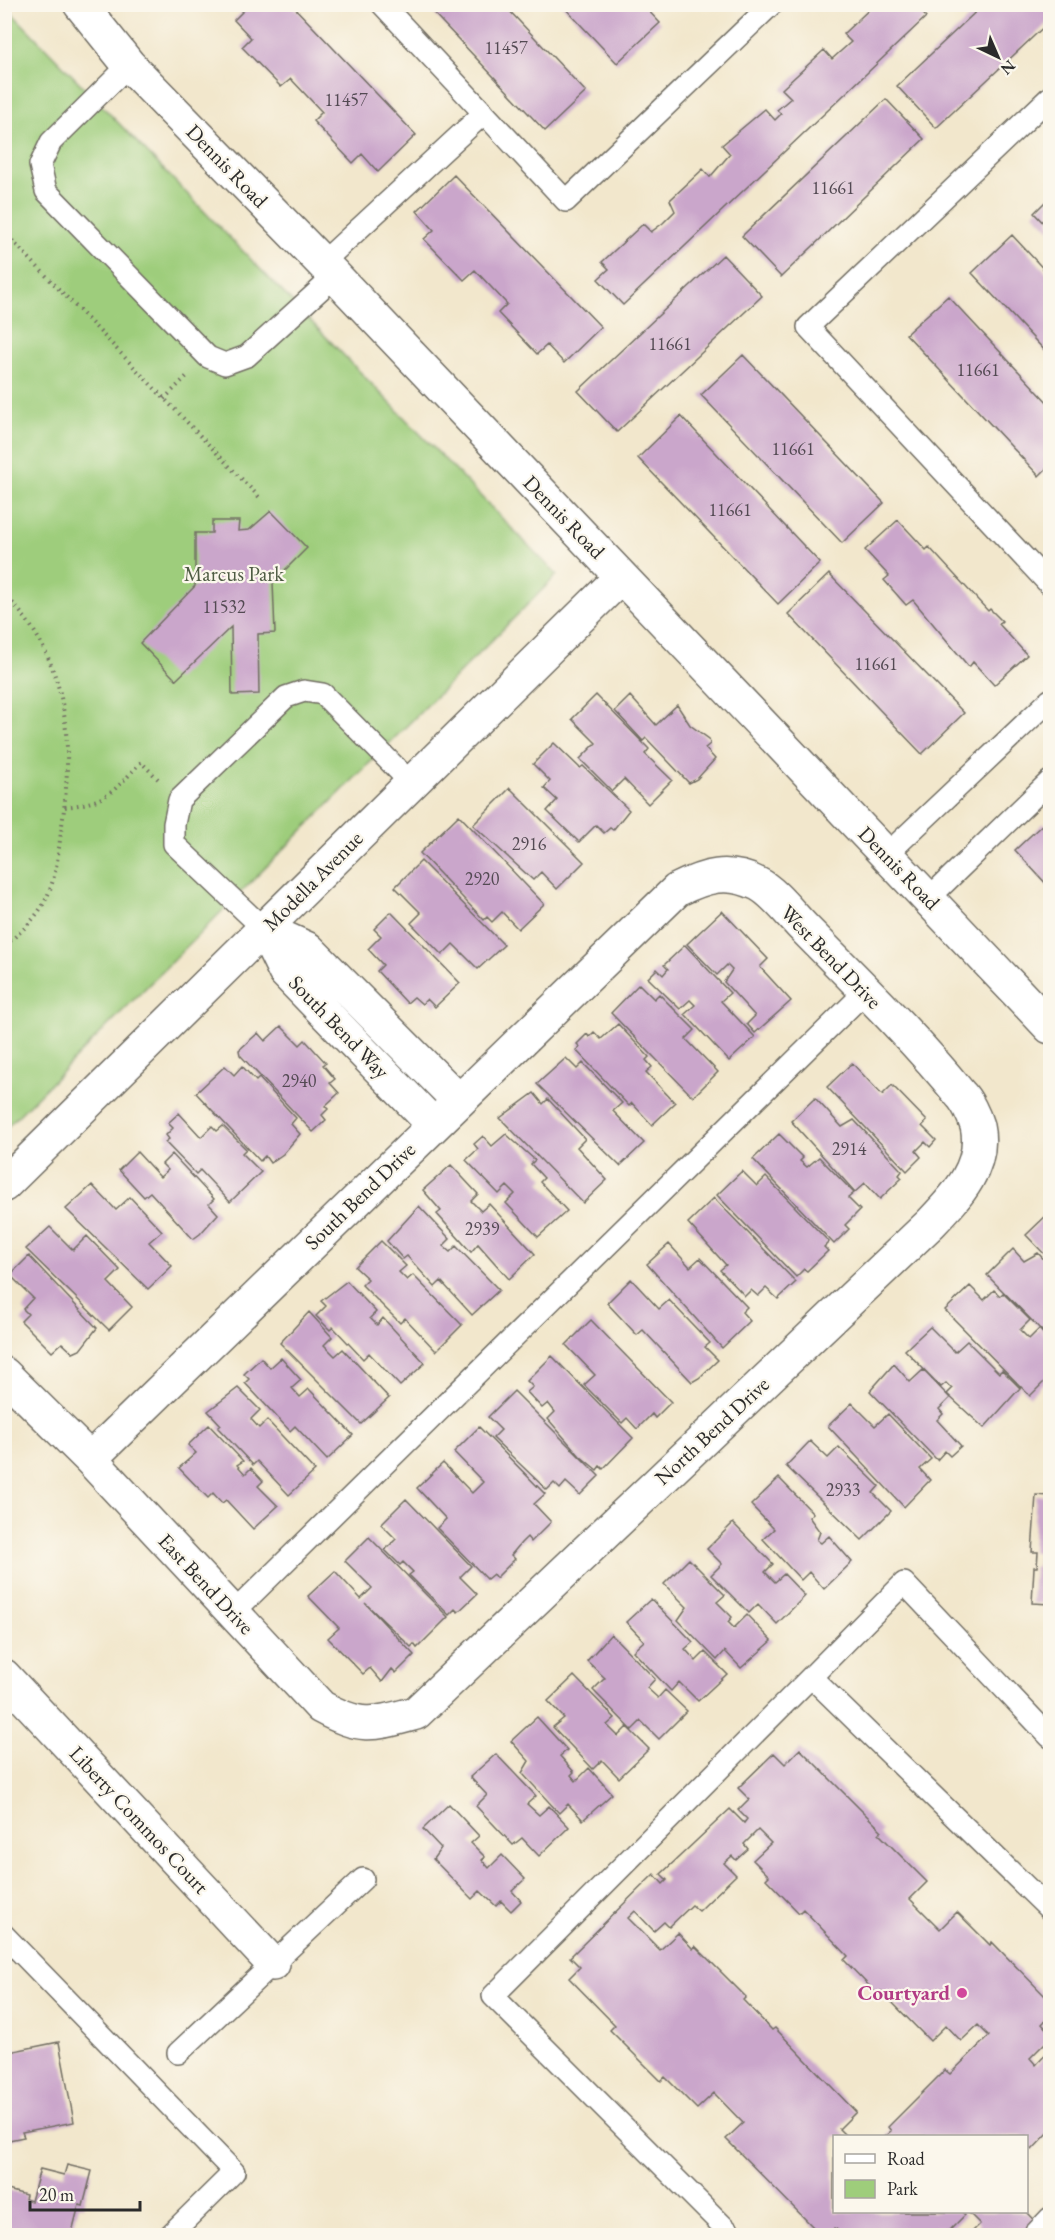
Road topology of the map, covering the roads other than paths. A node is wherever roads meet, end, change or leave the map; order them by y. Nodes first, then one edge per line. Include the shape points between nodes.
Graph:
1 (80, 4) edge
2 (382, 4) edge
3 (772, 4) edge
4 (129, 65) junction
5 (1050, 97) edge
6 (484, 113) junction
7 (328, 269) junction
8 (621, 577) junction
9 (1050, 585) edge
10 (1050, 700) edge
11 (1050, 781) edge
12 (411, 783) junction
13 (886, 855) junction
14 (928, 899) junction
15 (264, 929) junction
16 (631, 935) joint
17 (866, 991) junction
18 (1050, 1027) edge
19 (458, 1100) junction
20 (433, 1125) junction
21 (978, 1155) joint
22 (4, 1185) edge
23 (4, 1374) edge
24 (90, 1459) junction
25 (233, 1613) junction
26 (4, 1676) edge
27 (811, 1677) junction
28 (433, 1696) joint
29 (1050, 1737) edge
30 (363, 1879) dead end
31 (1050, 1910) edge
32 (4, 1935) edge
33 (273, 1964) junction
34 (178, 2053) dead end
35 (1050, 2218) edge
36 (169, 2235) edge
37 (733, 2235) edge
38 (1033, 2235) edge

1 - 4 street, Dennis Road
2 - 6 lane
3 - 6 lane via 566,201
4 - 7 street, Dennis Road
4 - 7 lane via 51,142 40,165 46,191 208,357 225,363 246,356
5 - 9 lane via 808,327
6 - 7 lane
7 - 8 street, Dennis Road
8 - 12 street, Modella Avenue
8 - 13 street, Dennis Road
10 - 13 lane
11 - 14 lane
12 - 15 street, Modella Avenue
12 - 15 lane via 323,694 304,691 286,697 179,800 174,844
13 - 14 street, Dennis Road
14 - 18 street, Dennis Road
15 - 19 street, South Bend Way via 308,949
15 - 20 street, South Bend Way via 285,972
15 - 22 street, Modella Avenue
16 - 17 street, West Bend Drive via 677,890 700,878 735,875 761,885
16 - 19 street, South Bend Drive
17 - 21 street, West Bend Drive via 962,1096 976,1126
17 - 25 lane
19 - 20 street, South Bend Drive
20 - 24 street, South Bend Drive
21 - 28 street, North Bend Drive via 964,1188 930,1224
23 - 24 street, East Bend Drive
24 - 25 street, East Bend Drive
25 - 28 street, East Bend Drive via 321,1707 349,1722 376,1724 416,1713
26 - 33 street, Liberty Commos Court
27 - 29 lane via 904,1583
27 - 31 lane
27 - 37 lane via 493,1996
30 - 33 lane
32 - 36 lane via 234,2172
33 - 34 lane
35 - 38 lane

